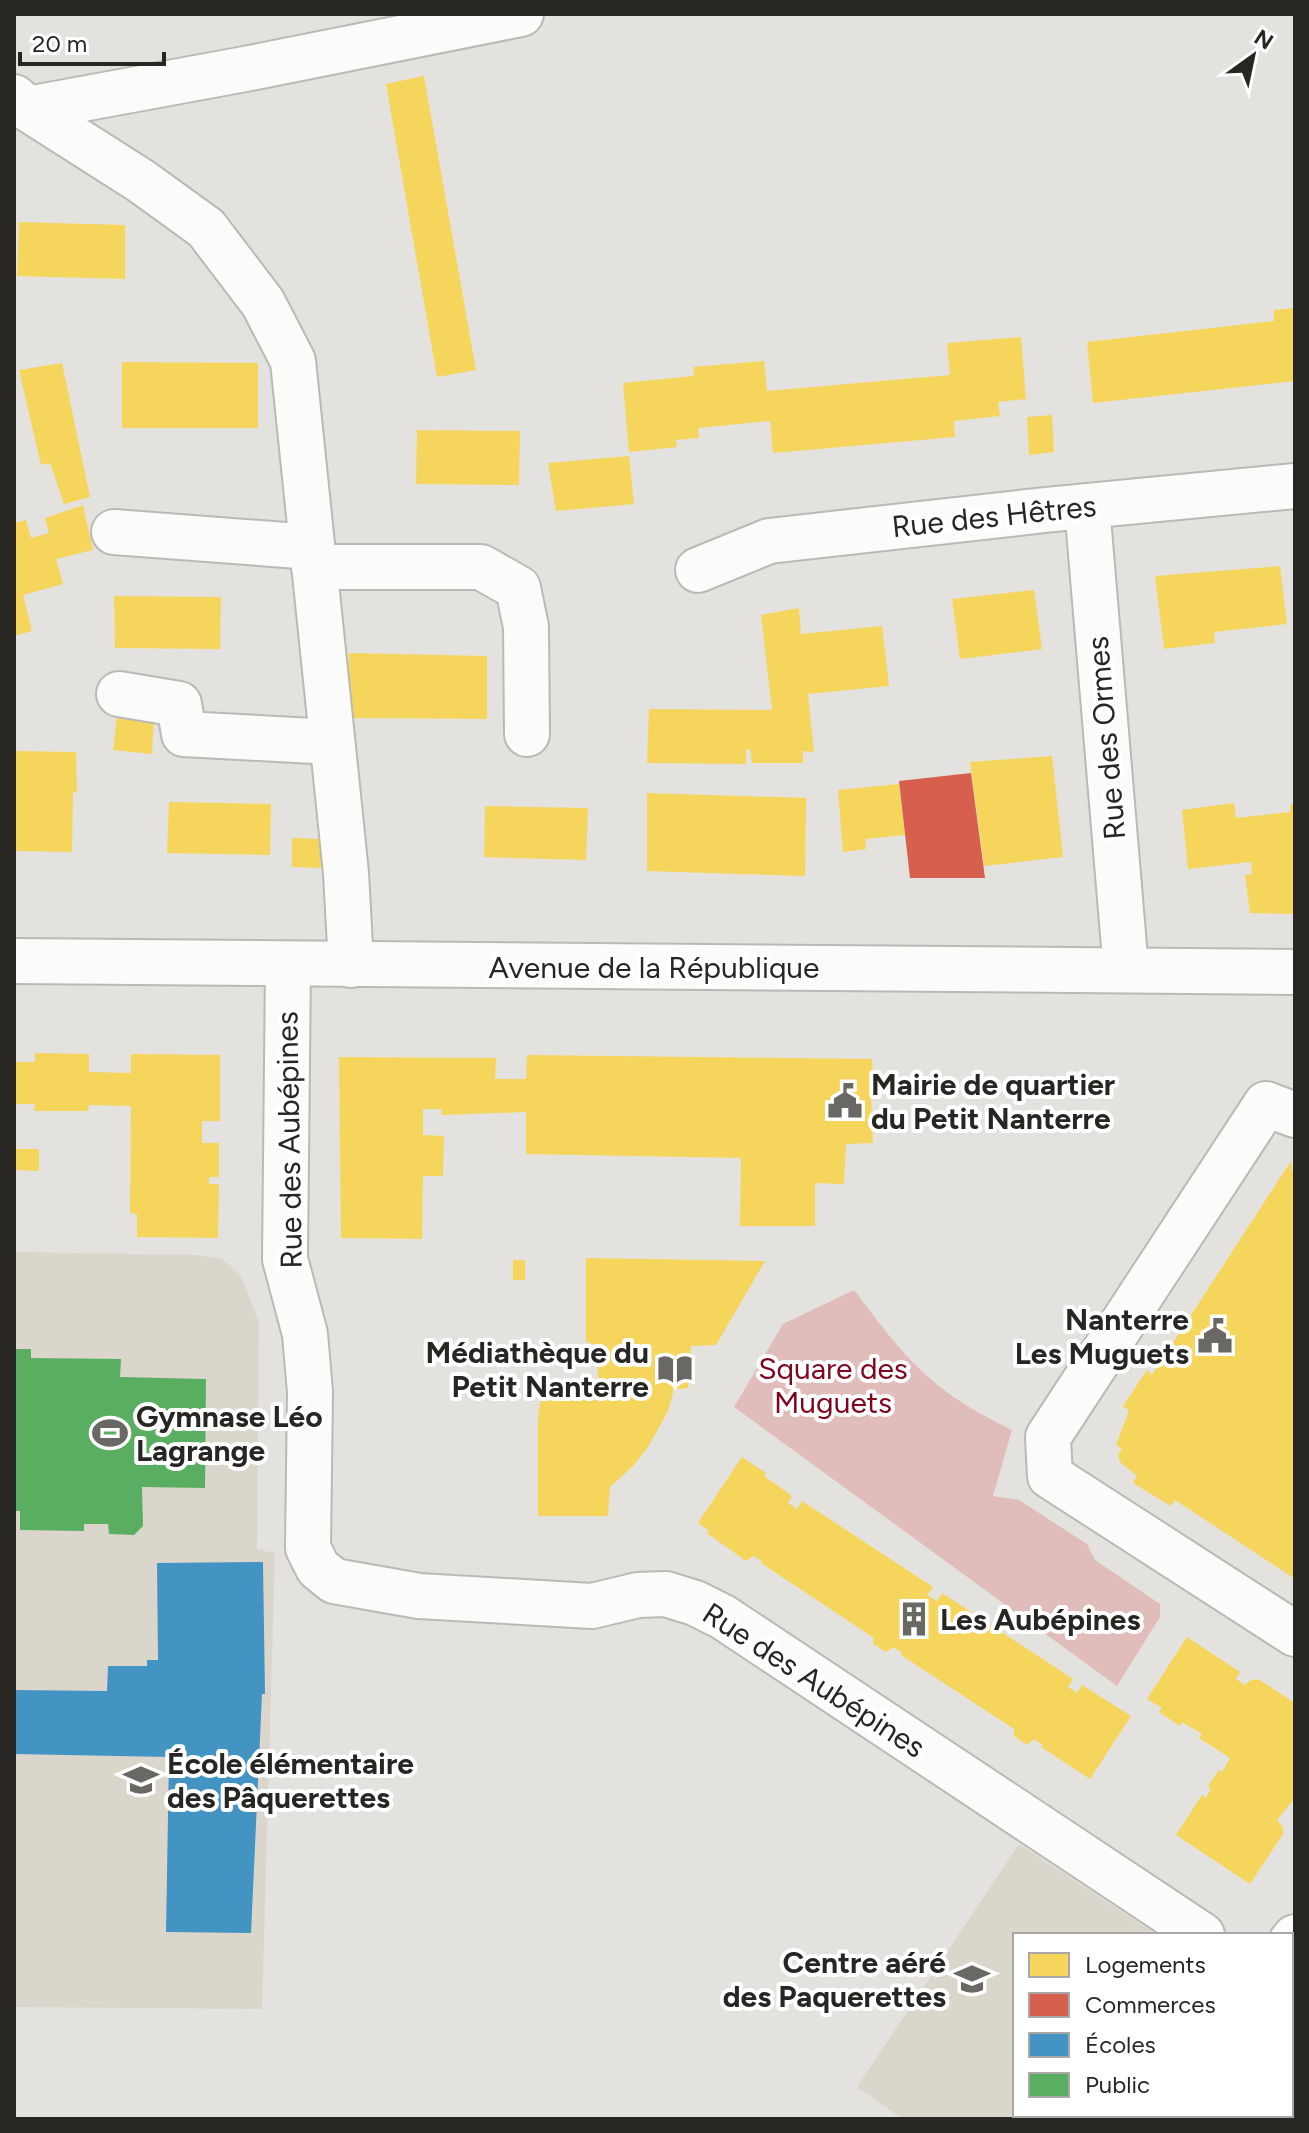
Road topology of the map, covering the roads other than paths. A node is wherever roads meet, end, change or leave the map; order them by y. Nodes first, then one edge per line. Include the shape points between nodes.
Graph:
1 (521, 14) edge
2 (21, 103) edge
3 (1295, 486) edge
4 (1087, 506) junction
5 (114, 532) dead end
6 (313, 557) junction
7 (698, 570) dead end
8 (119, 694) dead end
9 (527, 734) dead end
10 (332, 742) junction
11 (14, 961) edge
12 (288, 964) junction
13 (351, 965) junction
14 (1126, 970) junction
15 (1295, 972) edge
16 (1295, 1115) edge
17 (1295, 1634) edge
18 (1199, 1933) edge

1 - 2 street via 245,69
2 - 6 street via 206,228 263,303 293,361
3 - 4 street, Rue des Hêtres
4 - 7 street, Rue des Hêtres via 769,541
4 - 14 street, Rue des Ormes
5 - 6 street
6 - 9 street via 481,567 518,588 526,627
6 - 10 street
8 - 10 street via 179,704 184,734
10 - 13 street
11 - 12 street, Avenue de la République
12 - 13 street, Avenue de la République
12 - 18 street, Rue des Aubépines via 285,1259 305,1334 310,1392 308,1548 318,1568 334,1581 419,1596 592,1606 666,1594 695,1603
13 - 14 street, Avenue de la République
14 - 15 street, Avenue de la République
16 - 17 street via 1266,1104 1048,1437 1050,1476

